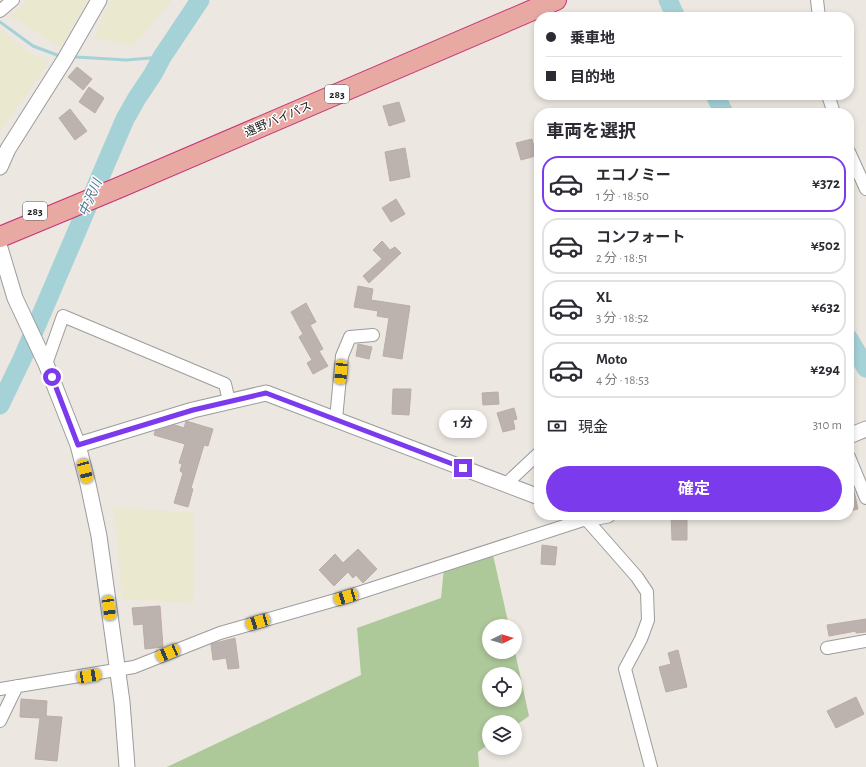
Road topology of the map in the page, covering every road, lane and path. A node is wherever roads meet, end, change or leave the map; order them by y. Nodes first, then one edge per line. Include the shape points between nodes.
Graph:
1 (13, 0) edge
2 (99, 0) edge
3 (556, 0) edge
4 (817, 0) edge
5 (527, 3) edge
6 (0, 11) edge
7 (818, 12) edge
8 (854, 163) edge
9 (0, 166) edge
10 (866, 190) edge
11 (68, 202) junction
12 (0, 226) edge
13 (0, 237) edge
14 (0, 248) edge
15 (373, 335) dead end
16 (46, 364) junction
17 (229, 401) junction
18 (336, 419) junction
19 (78, 445) junction
20 (534, 458) edge
21 (854, 469) edge
22 (506, 484) junction
23 (534, 495) edge
24 (866, 498) edge
25 (573, 520) edge
26 (585, 520) edge
27 (866, 641) edge
28 (827, 648) dead end
29 (118, 671) junction
30 (17, 686) junction
31 (0, 689) edge
32 (0, 721) edge
33 (127, 767) edge
34 (651, 767) edge

1 - 6 street
2 - 9 street
3 - 5 highway, 遠野バイパス / 283
4 - 7 street
5 - 11 highway, 遠野バイパス / 283
8 - 10 street
11 - 12 highway, 遠野バイパス / 283
11 - 13 highway, 遠野バイパス / 283
14 - 16 street via 15,298
15 - 18 street via 350,337 342,356
16 - 17 street via 63,316 225,384
16 - 19 street
17 - 18 street via 266,393
17 - 19 street
18 - 22 street
19 - 29 street via 99,536
20 - 22 street
21 - 24 street
22 - 23 street
25 - 29 street via 346,597 220,633
26 - 34 street via 637,577 647,592 648,620 625,669
27 - 28 street
29 - 30 street
29 - 33 street
30 - 31 street
30 - 32 street

